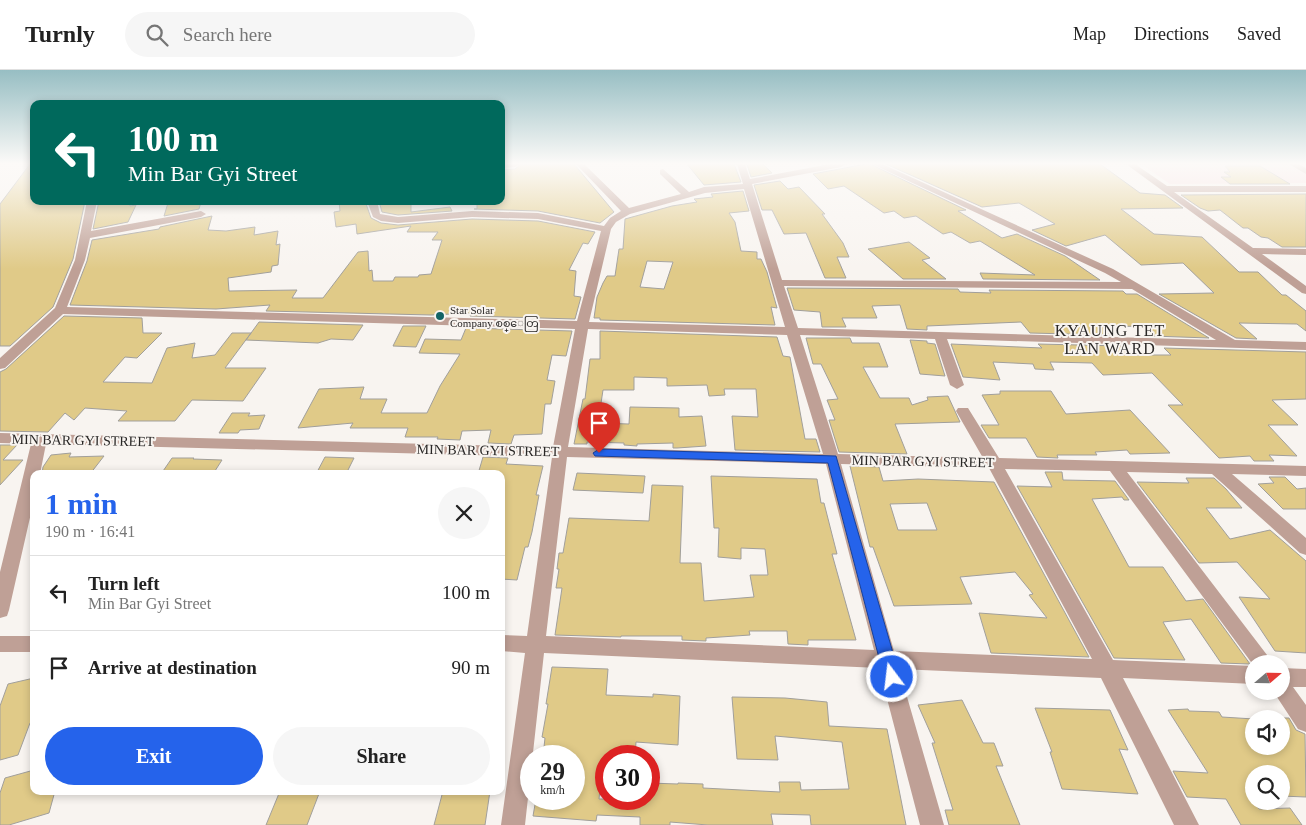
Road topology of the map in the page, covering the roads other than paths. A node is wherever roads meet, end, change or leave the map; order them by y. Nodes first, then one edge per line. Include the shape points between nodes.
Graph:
1 (615, 199) edge
2 (672, 199) edge
3 (753, 199) edge
4 (953, 199) edge
5 (1179, 199) edge
6 (91, 205) edge
7 (373, 205) edge
8 (628, 212) junction
9 (201, 214) dead end
10 (606, 229) junction
11 (87, 235) junction
12 (1251, 251) junction
13 (1306, 252) edge
14 (779, 283) junction
15 (1135, 286) junction
16 (1306, 291) edge
17 (60, 310) junction
18 (582, 326) junction
19 (794, 330) junction
20 (938, 334) junction
21 (1232, 344) junction
22 (1306, 346) edge
23 (0, 366) edge
24 (957, 385) dead end
25 (963, 410) dead end
26 (0, 438) edge
27 (40, 439) junction
28 (560, 452) junction
29 (832, 459) junction
30 (995, 463) junction
31 (1114, 466) junction
32 (1216, 469) junction
33 (33, 470) edge
34 (1306, 471) edge
35 (30, 482) edge
36 (1306, 548) edge
37 (0, 610) edge
38 (505, 643) edge
39 (537, 643) junction
40 (0, 644) edge
41 (30, 644) edge
42 (1257, 655) edge
43 (887, 659) junction
44 (1108, 669) junction
45 (1245, 675) edge
46 (1290, 677) edge
47 (1306, 678) edge
48 (1290, 700) edge
49 (1306, 722) edge
50 (513, 825) edge
51 (932, 825) edge
52 (1187, 825) edge

1 - 8 street
2 - 8 street
3 - 14 street
4 - 15 street
5 - 12 street
6 - 11 street
7 - 10 street via 376,215 398,220 472,214 538,216
8 - 10 street via 613,220
9 - 11 street
10 - 18 street
11 - 17 street
12 - 13 street
12 - 16 street
14 - 15 street
14 - 19 street
15 - 21 street
17 - 18 street
17 - 23 street
18 - 19 street
18 - 28 street
19 - 20 street
19 - 29 street
20 - 21 street
20 - 24 street
21 - 22 street
25 - 30 street
26 - 27 street, MIN BAR GYI STREET
27 - 28 street, MIN BAR GYI STREET
27 - 33 street
28 - 29 street, MIN BAR GYI STREET
28 - 39 street
29 - 30 street, MIN BAR GYI STREET
29 - 43 street
30 - 31 street, MIN BAR GYI STREET
30 - 44 street
31 - 32 street, MIN BAR GYI STREET
31 - 42 street
32 - 34 street, MIN BAR GYI STREET
32 - 36 street
35 - 37 street
38 - 39 street
39 - 43 street
39 - 50 street
40 - 41 street
43 - 44 street
43 - 51 street
44 - 45 street
44 - 52 street
46 - 47 street
48 - 49 street

